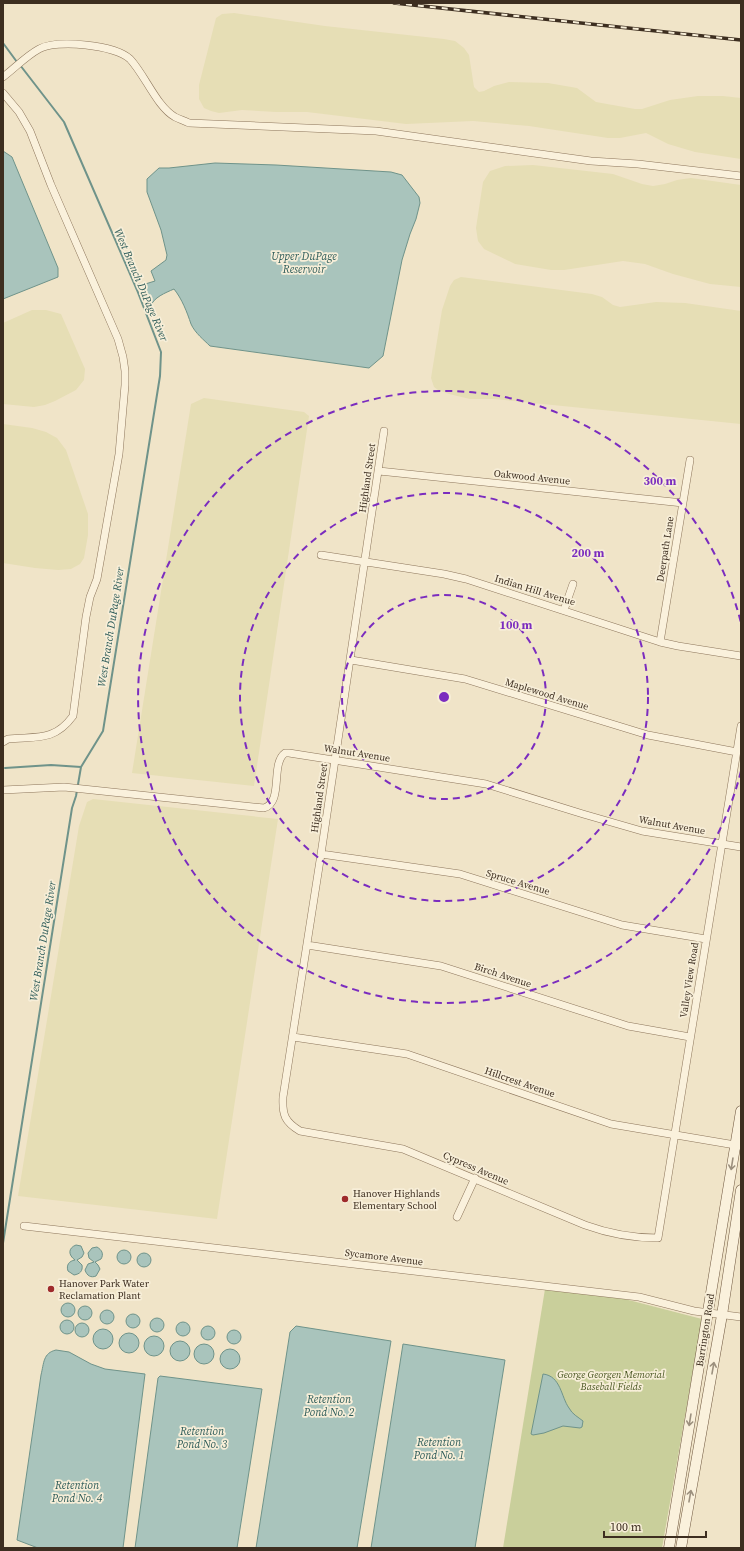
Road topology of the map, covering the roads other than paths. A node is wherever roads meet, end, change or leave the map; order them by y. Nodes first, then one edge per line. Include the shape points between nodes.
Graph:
1 (3, 77) edge
2 (3, 93) edge
3 (741, 176) edge
4 (384, 431) dead end
5 (690, 460) dead end
6 (379, 470) junction
7 (683, 503) junction
8 (321, 556) dead end
9 (365, 563) junction
10 (573, 584) dead end
11 (564, 610) junction
12 (660, 642) junction
13 (741, 656) edge
14 (351, 660) junction
15 (741, 726) edge
16 (3, 742) edge
17 (737, 752) junction
18 (335, 759) junction
19 (3, 790) edge
20 (722, 844) junction
21 (741, 847) edge
22 (322, 854) junction
23 (706, 939) junction
24 (307, 945) junction
25 (293, 1037) junction
26 (690, 1037) junction
27 (741, 1111) edge
28 (286, 1120) joint
29 (674, 1135) junction
30 (738, 1146) edge
31 (475, 1178) junction
32 (741, 1190) edge
33 (458, 1217) dead end
34 (24, 1226) dead end
35 (658, 1238) joint
36 (708, 1312) junction
37 (722, 1314) junction
38 (741, 1317) edge
39 (669, 1548) edge
40 (681, 1548) edge

1 - 3 street via 39,49 56,45 107,48 120,52 130,60 164,107 174,117 189,122 376,131 591,161
2 - 16 street via 19,112 30,131 118,339 125,371 119,454 96,579 86,617 73,716 56,733 8,739
4 - 6 street, Highland Street
5 - 7 street, Deerpath Lane
6 - 7 street, Oakwood Avenue
6 - 9 street, Highland Street
7 - 12 street, Deerpath Lane
8 - 9 street, Indian Hill Avenue
9 - 11 street, Indian Hill Avenue via 466,579
9 - 14 street, Highland Street
10 - 11 street
11 - 12 street, Indian Hill Avenue
12 - 13 street, Indian Hill Avenue
14 - 17 street, Maplewood Avenue via 466,679 653,736
14 - 18 street, Highland Street
15 - 17 street, Valley View Road
17 - 20 street, Valley View Road
18 - 19 street, Walnut Avenue via 285,753 280,759 274,799 264,808 64,787
18 - 20 street, Walnut Avenue via 486,784 642,831
18 - 22 street, Highland Street
20 - 21 street, Walnut Avenue
20 - 23 street, Valley View Road
22 - 23 street, Spruce Avenue via 460,874 622,924
22 - 24 street, Highland Street
23 - 26 street, Valley View Road
24 - 25 street, Highland Street
24 - 26 street, Birch Avenue via 441,966 628,1026
25 - 28 street, Highland Street via 283,1105
25 - 29 street, Hillcrest Avenue via 407,1054 611,1124
26 - 29 street, Valley View Road
27 - 30 main road, Barrington Road
28 - 31 street, Cypress Avenue via 300,1131 403,1149
29 - 30 street, Hillcrest Avenue
29 - 35 street, Valley View Road
30 -> 36 main road, Barrington Road
31 - 33 street
31 - 35 street, Cypress Avenue via 590,1227
32 - 37 main road, Barrington Road
34 - 36 street, Sycamore Avenue via 639,1297
36 - 37 street, Sycamore Avenue
36 -> 39 main road, Barrington Road
37 - 38 street, Sycamore Avenue
40 -> 37 main road, Barrington Road

